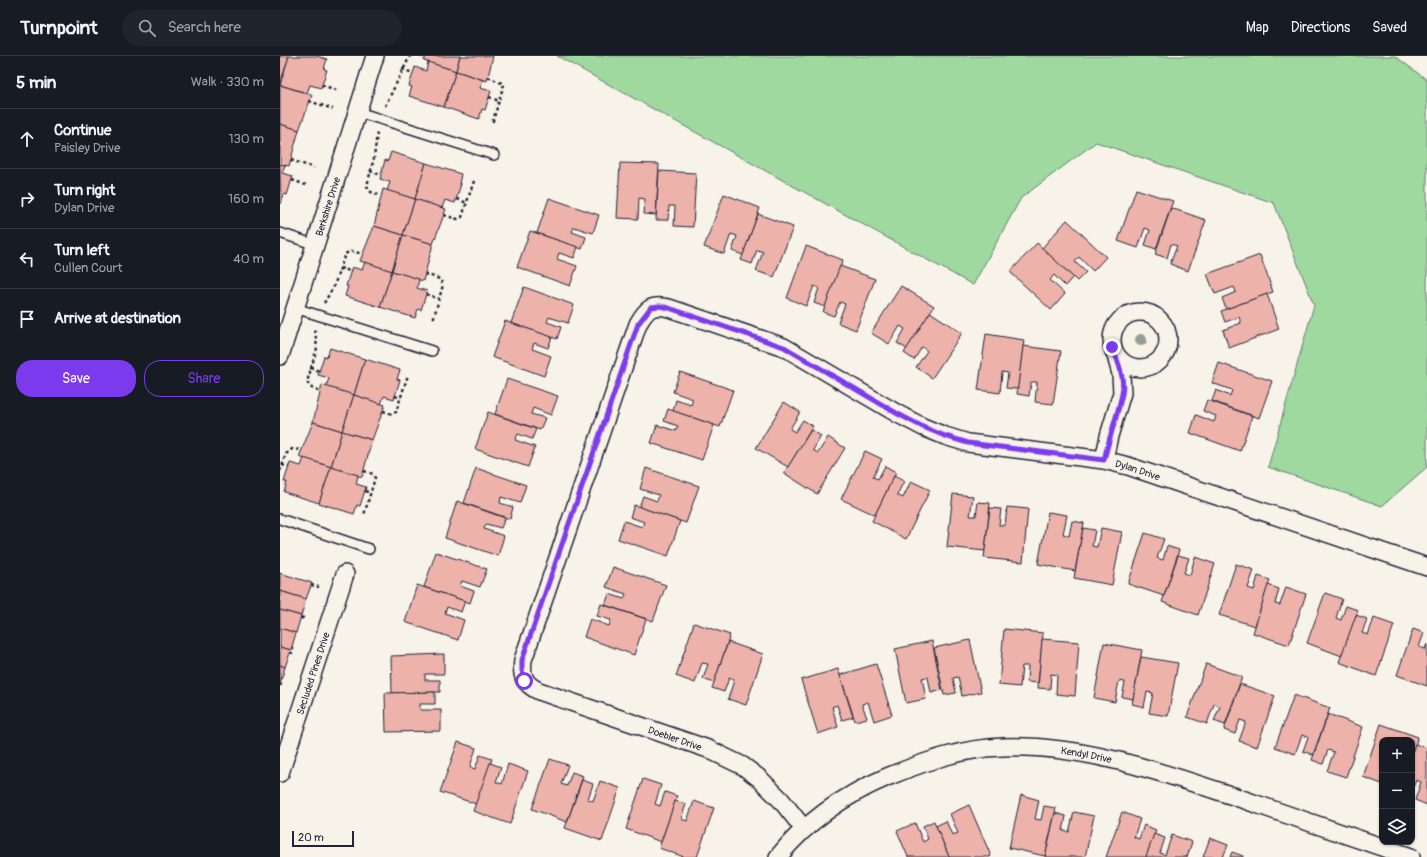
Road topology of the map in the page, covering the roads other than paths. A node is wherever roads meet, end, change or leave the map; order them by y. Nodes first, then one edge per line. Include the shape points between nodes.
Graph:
1 (375, 56) edge
2 (358, 112) junction
3 (494, 155) dead end
4 (280, 233) edge
5 (316, 245) junction
6 (296, 308) junction
7 (432, 351) dead end
8 (280, 356) edge
9 (1116, 356) junction
10 (1149, 366) junction
11 (1122, 393) junction
12 (1104, 460) junction
13 (280, 519) edge
14 (369, 549) dead end
15 (1427, 567) edge
16 (345, 574) dead end
17 (524, 681) joint
18 (280, 773) edge
19 (804, 829) junction
20 (778, 857) edge
21 (1411, 857) edge

1 - 2 street, Berkshire Drive
2 - 3 lane
2 - 5 street, Berkshire Drive
4 - 5 lane
5 - 6 street, Berkshire Drive
6 - 7 lane
6 - 8 street, Berkshire Drive
9 - 10 street via 1130,367
9 - 10 street via 1111,337 1119,320 1135,311 1149,313 1161,320 1166,328 1168,346 1164,355
9 - 11 street via 1121,374
10 - 11 street
11 - 12 street
12 - 15 street, Dylan Drive via 1166,478
12 - 17 street, Dylan Drive via 968,443 945,436 898,414 784,347 669,308 651,307 638,324 522,660
13 - 14 lane
16 - 18 street, Secluded Pines Drive
17 - 19 street, Doebler Drive via 539,691 708,749 743,766 760,778
19 - 20 street, Kendyl Drive
19 - 21 street, Kendyl Drive via 846,797 913,767 957,752 1002,747 1041,748 1155,770

